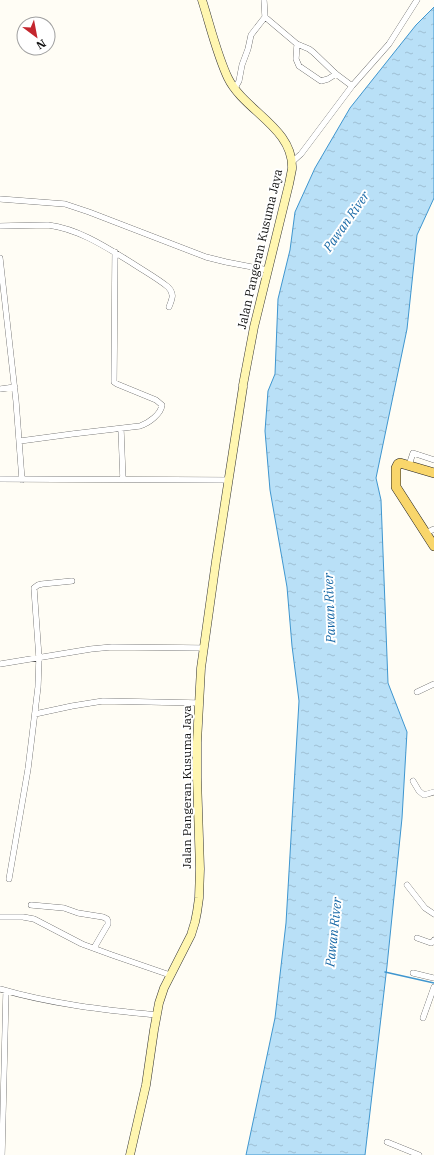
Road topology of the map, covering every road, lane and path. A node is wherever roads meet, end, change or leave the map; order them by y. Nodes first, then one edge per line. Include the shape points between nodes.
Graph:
1 (202, 0) edge
2 (264, 0) edge
3 (417, 0) edge
4 (265, 17) junction
5 (297, 44) junction
6 (336, 74) junction
7 (352, 86) junction
8 (235, 88) junction
9 (292, 162) junction
10 (0, 199) edge
11 (0, 226) edge
12 (115, 252) junction
13 (0, 258) edge
14 (268, 270) junction
15 (169, 307) dead end
16 (15, 387) junction
17 (0, 389) edge
18 (120, 429) junction
19 (20, 441) junction
20 (411, 459) junction
21 (434, 460) edge
22 (434, 473) edge
23 (0, 479) edge
24 (22, 480) junction
25 (123, 480) junction
26 (228, 480) junction
27 (430, 531) edge
28 (434, 546) edge
29 (72, 581) dead end
30 (204, 648) junction
31 (39, 658) junction
32 (0, 664) edge
33 (434, 684) edge
34 (417, 692) dead end
35 (199, 703) junction
36 (35, 714) junction
37 (413, 781) dead end
38 (434, 792) edge
39 (9, 879) dead end
40 (407, 885) dead end
41 (31, 905) dead end
42 (434, 914) edge
43 (0, 917) edge
44 (417, 938) dead end
45 (434, 940) edge
46 (94, 948) junction
47 (413, 973) dead end
48 (170, 975) junction
49 (434, 978) edge
50 (434, 987) edge
51 (3, 990) edge
52 (157, 1014) junction
53 (423, 1018) dead end
54 (387, 1142) dead end
55 (2, 1155) edge
56 (130, 1155) edge
57 (418, 1155) edge

1 - 8 street, Jalan Pangeran Kusuma Jaya via 224,69
2 - 4 street
3 - 7 street via 389,44
4 - 5 street
4 - 8 street via 251,34
5 - 6 street via 313,52
5 - 6 street via 296,59 299,66 321,81
6 - 7 street
7 - 9 street via 301,154
8 - 9 street, Jalan Pangeran Kusuma Jaya via 282,138
9 - 14 street, Jalan Pangeran Kusuma Jaya
10 - 14 street via 65,204 206,257
11 - 12 street via 54,226 77,233
12 - 15 street via 172,290 173,296
12 - 18 street via 114,381 156,400 162,406 147,423
13 - 16 street
14 - 26 street, Jalan Pangeran Kusuma Jaya via 254,327
16 - 17 street
16 - 19 street
18 - 19 street
18 - 25 street
19 - 24 street
20 - 21 street
20 - 22 main road
20 - 27 main road via 397,465 396,487
23 - 24 street
24 - 25 street
25 - 26 street
26 - 30 street, Jalan Pangeran Kusuma Jaya
27 - 28 main road
29 - 31 street via 42,584 34,588
30 - 31 street via 112,647
30 - 35 street, Jalan Pangeran Kusuma Jaya
31 - 32 street
31 - 36 street
33 - 34 street
35 - 36 street via 103,701
35 - 48 street, Jalan Pangeran Kusuma Jaya via 199,898 194,929
36 - 39 street
37 - 38 street via 424,795
40 - 42 street via 425,908
41 - 46 street via 64,908 106,919 108,924
43 - 46 street via 34,919
44 - 45 street via 431,943
46 - 48 street
47 - 49 street
48 - 52 street, Jalan Pangeran Kusuma Jaya
50 - 53 street
51 - 52 street via 62,1003
51 - 55 street
52 - 56 street, Jalan Pangeran Kusuma Jaya via 146,1085
54 - 57 street

